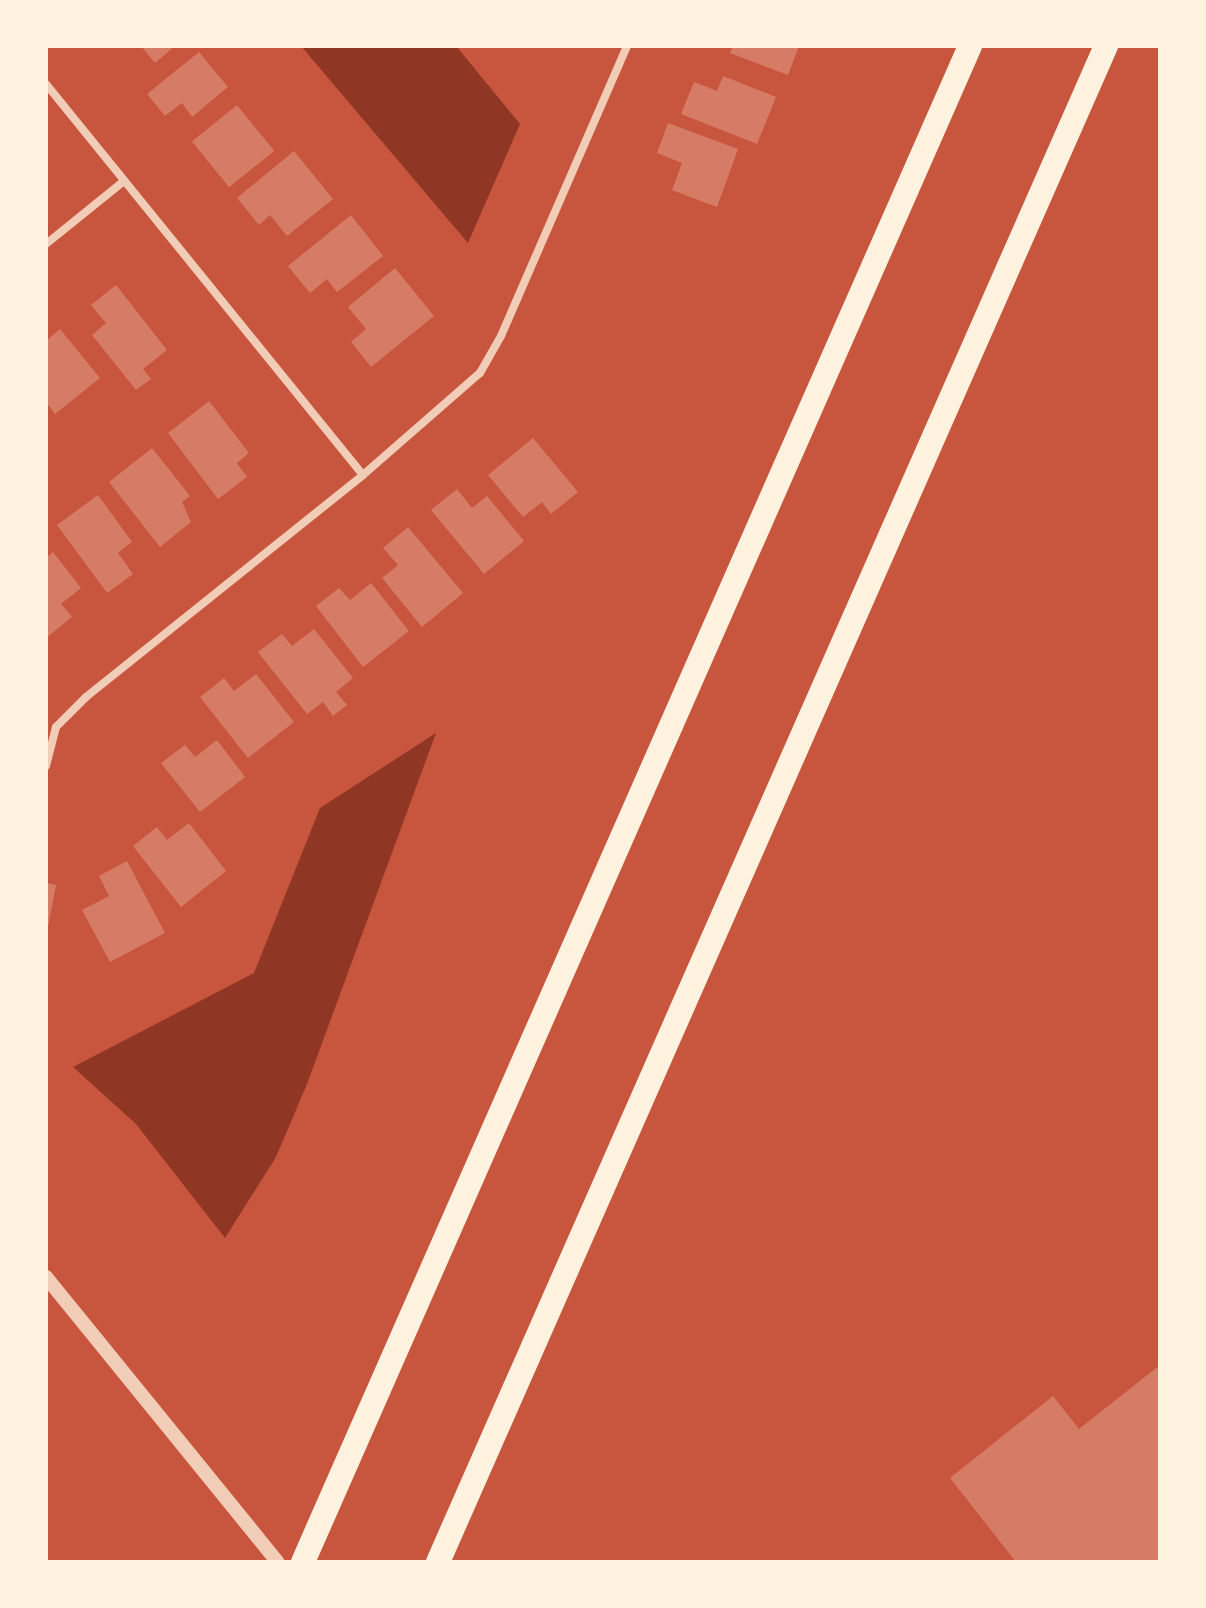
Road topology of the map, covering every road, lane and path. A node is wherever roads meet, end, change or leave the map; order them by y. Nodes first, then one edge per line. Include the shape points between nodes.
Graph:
1 (627, 46) edge
2 (970, 46) edge
3 (1106, 46) edge
4 (46, 84) edge
5 (124, 181) junction
6 (46, 244) edge
7 (363, 475) junction
8 (46, 766) edge
9 (46, 1277) edge
10 (278, 1562) edge
11 (303, 1562) edge
12 (438, 1562) edge

1 - 7 street via 494,352 462,391
2 - 11 highway
3 - 12 highway
4 - 5 street
5 - 6 street
5 - 7 street
7 - 8 street via 86,697 56,727
9 - 10 street

